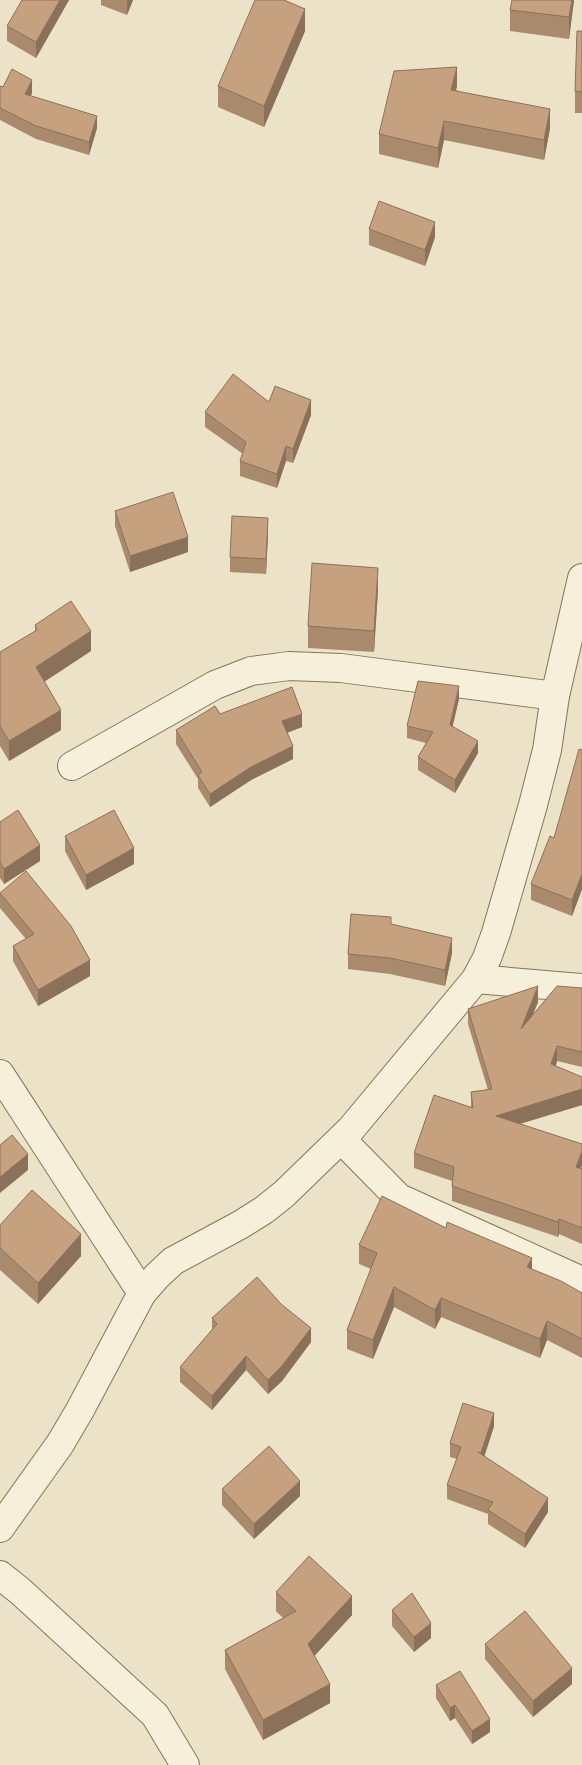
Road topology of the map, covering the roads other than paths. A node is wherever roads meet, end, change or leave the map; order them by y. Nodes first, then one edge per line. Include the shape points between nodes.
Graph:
1 (582, 578) edge
2 (556, 696) junction
3 (72, 766) dead end
4 (476, 979) junction
5 (582, 988) edge
6 (0, 1074) edge
7 (341, 1139) junction
8 (582, 1281) edge
9 (142, 1293) junction
10 (0, 1528) edge
11 (0, 1575) edge
12 (185, 1765) edge

1 - 2 street
2 - 3 street via 341,668 289,666 251,671 215,685
2 - 4 street via 533,805 496,933
4 - 5 street
4 - 7 street
6 - 9 street
7 - 8 street via 399,1198
7 - 9 street via 264,1210 173,1261
9 - 10 street via 60,1444
11 - 12 street via 155,1715

